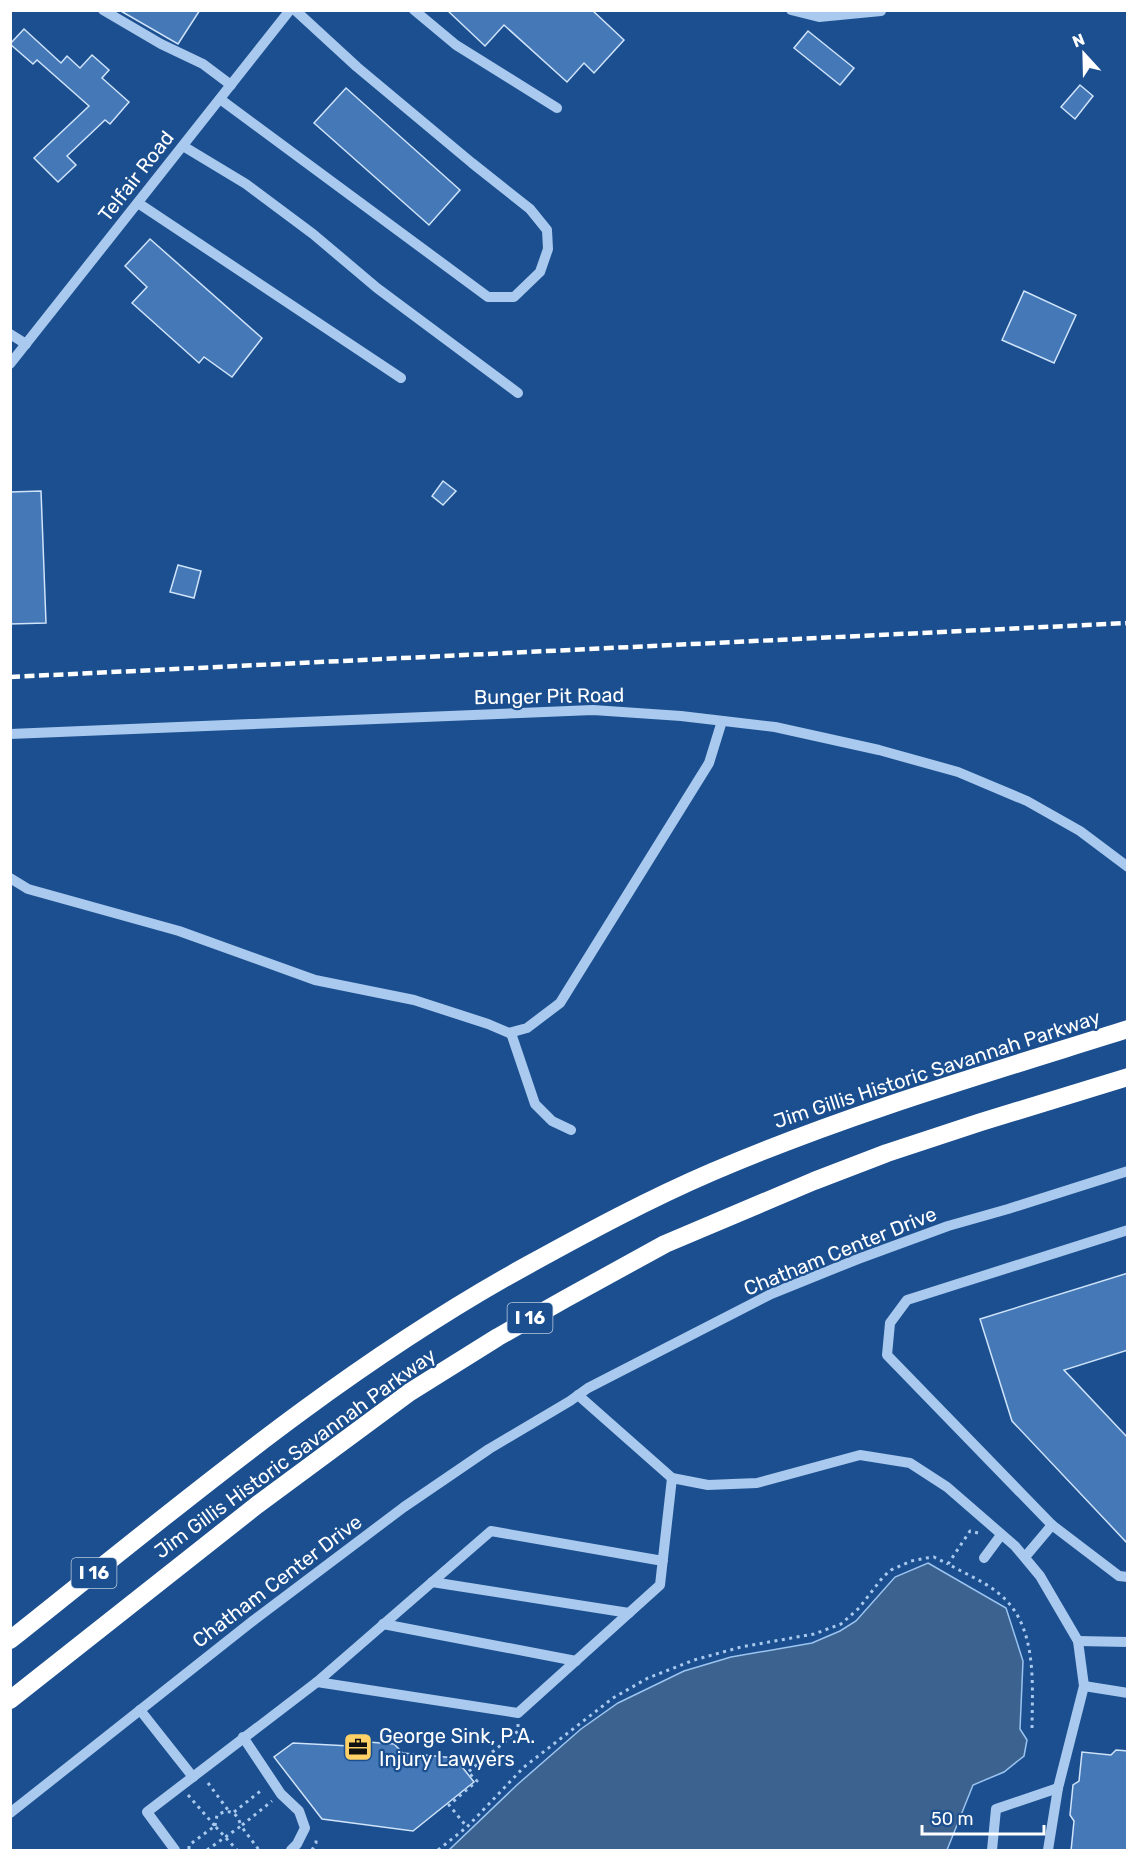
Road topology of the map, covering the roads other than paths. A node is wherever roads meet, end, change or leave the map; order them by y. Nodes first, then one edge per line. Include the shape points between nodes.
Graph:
1 (103, 10) edge
2 (290, 10) edge
3 (295, 10) edge
4 (414, 10) edge
5 (791, 10) edge
6 (881, 11) edge
7 (231, 85) junction
8 (220, 99) junction
9 (557, 108) dead end
10 (183, 146) junction
11 (138, 203) junction
12 (10, 334) edge
13 (26, 344) junction
14 (10, 364) edge
15 (401, 378) dead end
16 (518, 393) dead end
17 (722, 721) junction
18 (10, 734) edge
19 (1128, 867) edge
20 (10, 878) edge
21 (1128, 1029) edge
22 (511, 1033) junction
23 (1128, 1077) edge
24 (571, 1130) dead end
25 (1128, 1170) edge
26 (1128, 1230) edge
27 (578, 1395) junction
28 (672, 1478) junction
29 (1052, 1525) junction
30 (1001, 1535) junction
31 (1025, 1557) junction
32 (984, 1558) dead end
33 (663, 1561) junction
34 (1128, 1577) edge
35 (432, 1582) junction
36 (629, 1613) junction
37 (383, 1624) junction
38 (10, 1640) edge
39 (1078, 1641) junction
40 (1128, 1642) edge
41 (576, 1661) junction
42 (317, 1682) junction
43 (1084, 1686) junction
44 (1128, 1693) edge
45 (10, 1700) edge
46 (140, 1710) junction
47 (243, 1737) junction
48 (196, 1774) junction
49 (1058, 1788) junction
50 (10, 1813) edge
51 (175, 1851) edge
52 (291, 1851) edge
53 (992, 1851) edge
54 (1048, 1851) edge

1 - 7 street via 202,64
2 - 7 street, Telfair Road
3 - 8 street via 357,67 530,209 547,230 548,249 540,272 514,297 488,297
4 - 9 street via 456,45
5 - 6 street via 819,17
7 - 8 street, Telfair Road
8 - 10 street, Telfair Road
10 - 11 street, Telfair Road
10 - 16 street via 246,184
11 - 13 street, Telfair Road
11 - 15 street
12 - 13 street
13 - 14 street, Telfair Road
17 - 18 street, Bunger Pit Road via 594,710
17 - 19 street, Bunger Pit Road via 775,727 958,772 1027,801 1080,831
17 - 22 street via 709,763 560,1003 527,1028
20 - 22 street via 28,889 179,931 315,980 414,1000
21 - 38 highway, Jim Gillis Historic Savannah Parkway / I 16 via 895,1102 794,1139 700,1178 525,1266 349,1375
22 - 24 street via 535,1104 552,1121
23 - 45 highway, Jim Gillis Historic Savannah Parkway / I 16 via 981,1122 814,1181 665,1244 565,1299 410,1392 257,1505
25 - 27 street, Chatham Center Drive via 948,1226 771,1294
26 - 29 street via 906,1300 891,1323 887,1355
27 - 28 street
27 - 46 street, Chatham Center Drive via 404,1507
28 - 30 street via 708,1485 757,1483 861,1455 910,1463 947,1486
28 - 33 street
29 - 31 street
29 - 34 street via 1119,1576
30 - 31 street
30 - 32 street
31 - 39 street
33 - 35 street via 491,1531
33 - 36 street via 660,1585
35 - 36 street
35 - 37 street
36 - 41 street
37 - 41 street
37 - 42 street
39 - 40 street
39 - 43 street
41 - 42 street via 518,1713
42 - 47 street
43 - 44 street
43 - 49 street
46 - 48 street
46 - 50 street, Chatham Center Drive
47 - 48 street
47 - 52 street via 281,1794 299,1811 305,1828
48 - 51 street via 147,1812
49 - 53 street via 996,1809
49 - 54 street

